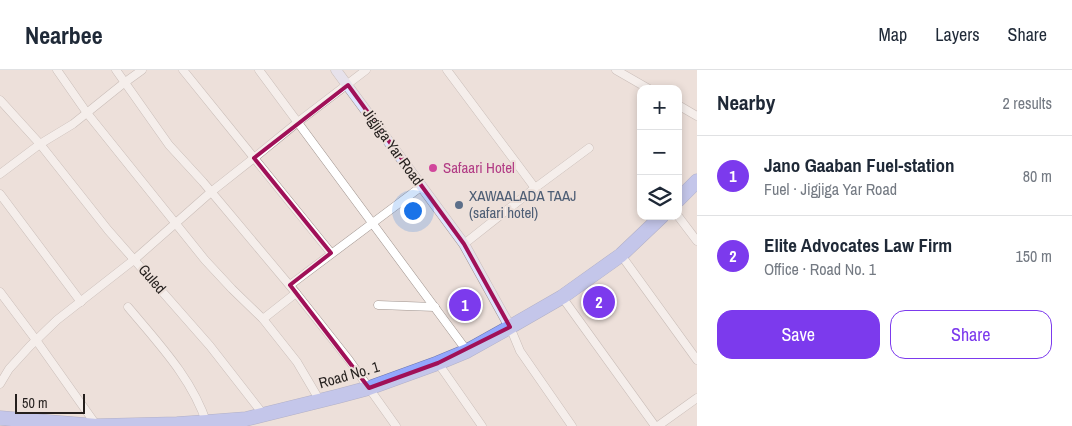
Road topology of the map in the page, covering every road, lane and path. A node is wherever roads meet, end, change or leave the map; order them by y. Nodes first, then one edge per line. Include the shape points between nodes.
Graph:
1 (57, 70) edge
2 (116, 70) edge
3 (142, 70) edge
4 (183, 70) edge
5 (259, 70) edge
6 (336, 70) edge
7 (366, 70) edge
8 (447, 70) edge
9 (616, 70) edge
10 (124, 83) junction
11 (348, 85) junction
12 (642, 85) edge
13 (0, 100) edge
14 (682, 107) edge
15 (87, 113) junction
16 (697, 116) edge
17 (298, 122) junction
18 (40, 144) junction
19 (589, 148) dead end
20 (254, 158) junction
21 (0, 174) edge
22 (697, 180) edge
23 (422, 186) junction
24 (535, 188) junction
25 (211, 192) junction
26 (0, 194) edge
27 (682, 196) edge
28 (658, 220) edge
29 (681, 220) edge
30 (372, 223) junction
31 (175, 224) junction
32 (697, 241) edge
33 (464, 244) junction
34 (332, 253) junction
35 (621, 255) junction
36 (135, 259) junction
37 (290, 285) junction
38 (0, 292) edge
39 (296, 293) junction
40 (562, 297) junction
41 (81, 302) junction
42 (378, 305) dead end
43 (128, 307) dead end
44 (435, 307) junction
45 (263, 319) junction
46 (510, 327) junction
47 (36, 340) junction
48 (467, 351) junction
49 (697, 360) edge
50 (438, 364) junction
51 (0, 384) edge
52 (368, 388) junction
53 (697, 398) edge
54 (320, 401) junction
55 (263, 414) junction
56 (0, 418) edge
57 (247, 422) edge
58 (207, 424) edge
59 (81, 425) edge
60 (97, 426) edge
61 (396, 426) edge
62 (482, 426) edge
63 (572, 426) edge
64 (656, 426) edge

1 - 15 street
2 - 10 street
3 - 10 street
4 - 20 street
5 - 17 street
6 - 11 street, Jigjiga Yar Road
7 - 11 street
8 - 24 street
9 - 12 street
10 - 15 street
10 - 25 street via 169,145
11 - 17 street
11 - 23 street, Jigjiga Yar Road
13 - 18 street, Guled
14 - 16 street
15 - 18 street
15 - 31 street
17 - 20 street
17 - 30 street
18 - 21 street
18 - 36 street, Guled
19 - 24 street
20 - 25 street
20 - 34 street
22 - 27 highway
23 - 30 street
23 - 33 street, Jigjiga Yar Road
24 - 33 street
25 - 31 street
25 - 37 street
26 - 41 street
28 - 35 highway, Road No. 1
29 - 32 street
30 - 34 street
30 - 44 street
31 - 36 street
31 - 45 street
33 - 46 street, Jigjiga Yar Road
34 - 37 street
35 - 40 highway, Road No. 1
35 - 49 street
36 - 41 street
36 - 55 street, Guled
37 - 39 street
38 - 47 street
39 - 45 street
39 - 52 street
40 - 46 highway, Road No. 1
40 - 64 street
41 - 47 street
42 - 44 street
43 - 58 street via 190,386
44 - 48 street
45 - 54 street via 297,362
46 - 48 highway, Road No. 1
46 - 63 street via 520,351
47 - 51 street via 9,369
47 - 60 street
48 - 50 highway, Road No. 1
50 - 52 highway, Road No. 1
50 - 62 street
52 - 54 highway, Road No. 1
52 - 61 street
53 - 64 street
54 - 55 highway, Road No. 1
55 - 57 highway, Road No. 1
56 - 59 highway, Road No. 1
57 - 58 highway, Road No. 1
58 - 60 highway, Road No. 1
59 - 60 highway, Road No. 1

